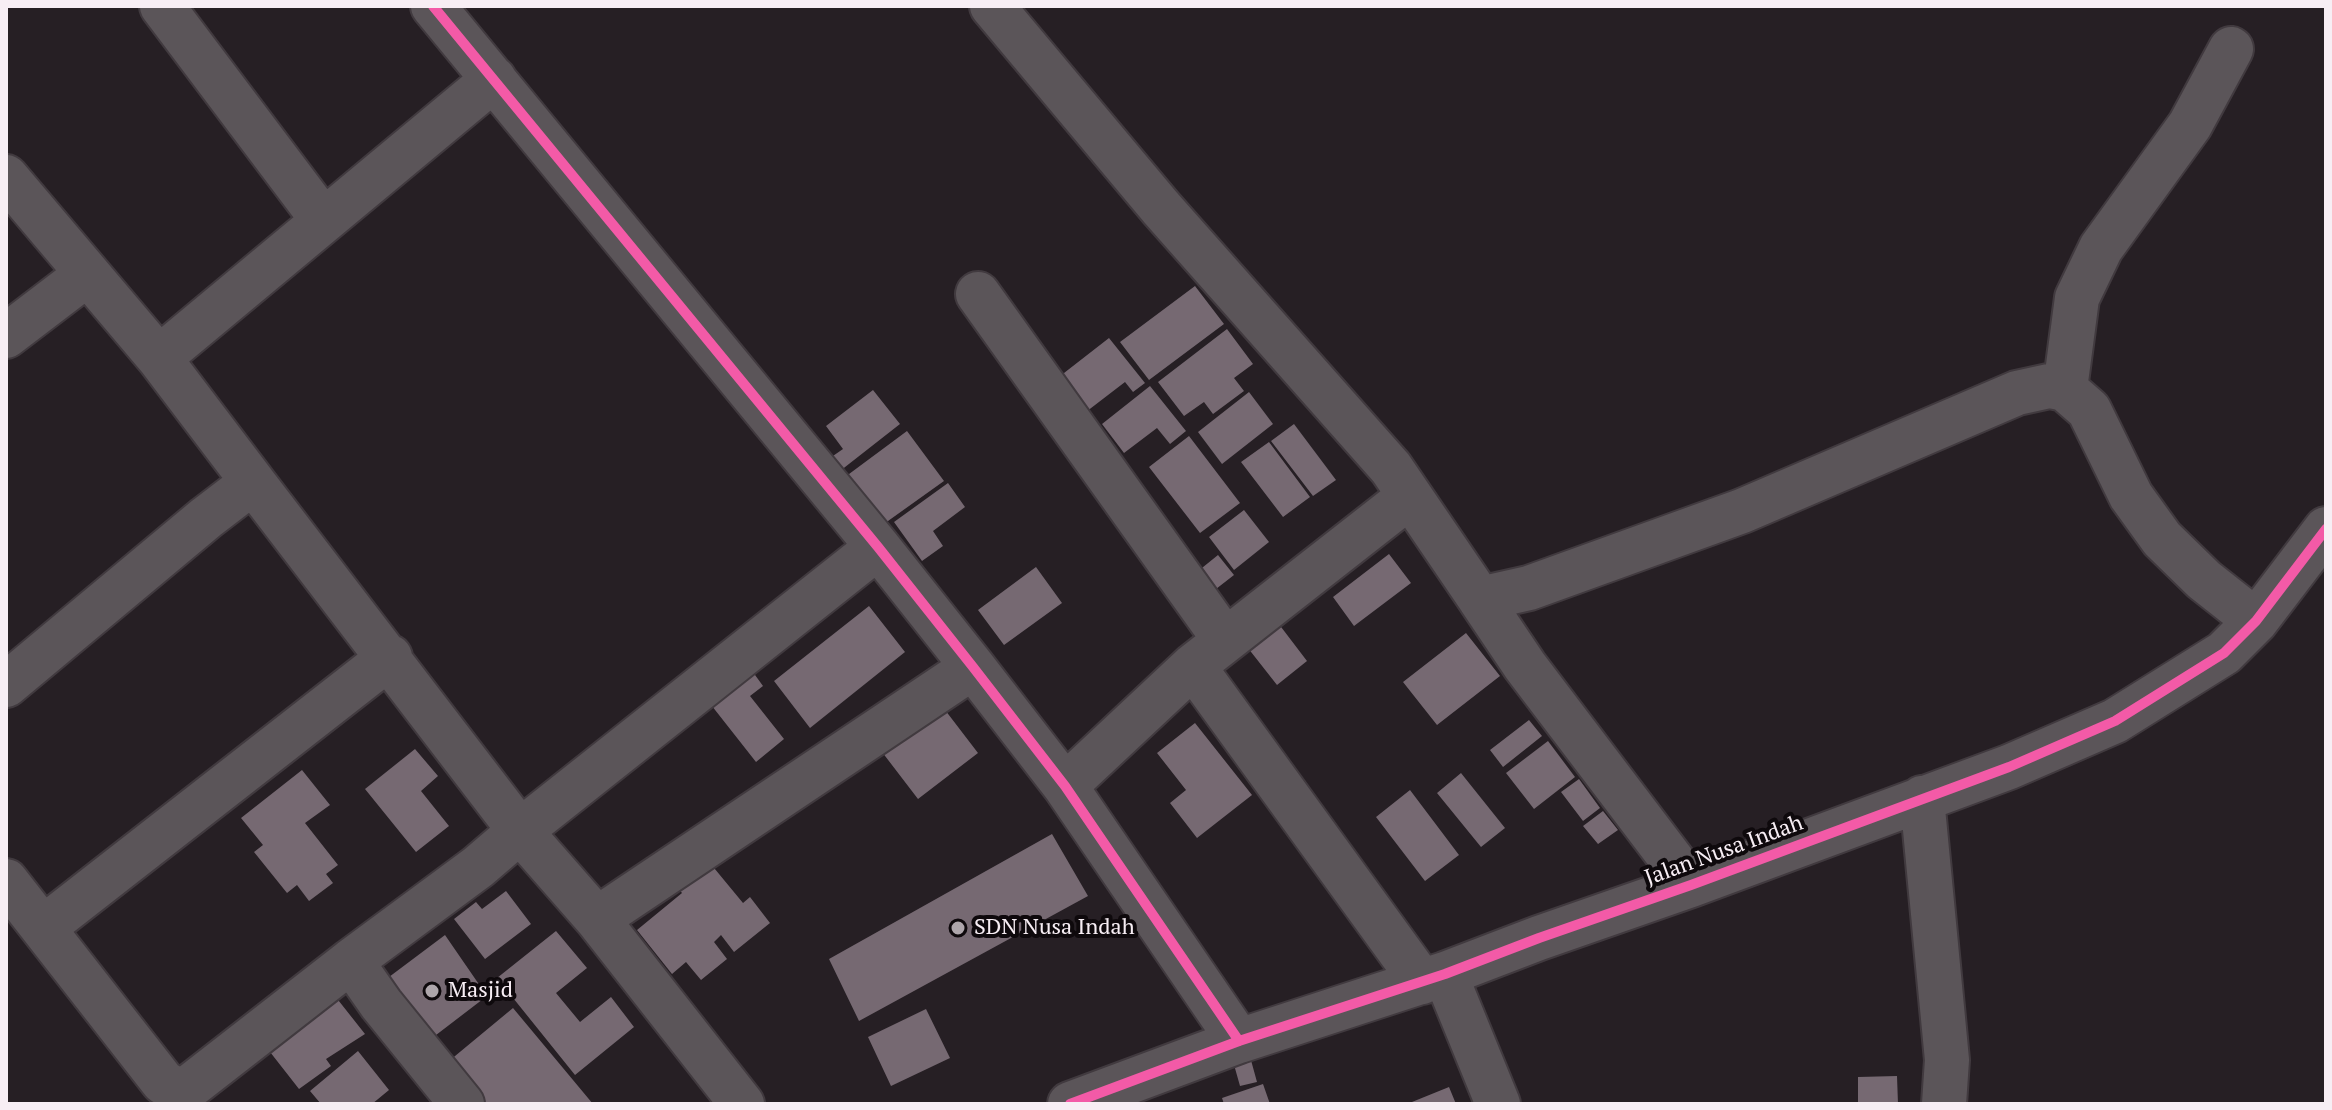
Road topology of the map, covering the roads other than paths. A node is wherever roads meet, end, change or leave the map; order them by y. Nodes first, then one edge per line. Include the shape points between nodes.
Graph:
1 (165, 6) edge
2 (433, 6) edge
3 (992, 6) edge
4 (2231, 49) dead end
5 (494, 79) junction
6 (6, 177) edge
7 (323, 220) junction
8 (86, 275) junction
9 (978, 294) dead end
10 (6, 336) edge
11 (159, 358) junction
12 (2065, 389) junction
13 (253, 482) junction
14 (1410, 496) junction
15 (2326, 529) edge
16 (878, 547) junction
17 (1480, 599) junction
18 (2256, 621) junction
19 (1209, 653) junction
20 (390, 657) junction
21 (973, 667) junction
22 (6, 685) edge
23 (1065, 786) junction
24 (1922, 798) junction
25 (520, 831) junction
26 (6, 881) edge
27 (1691, 885) junction
28 (597, 919) junction
29 (43, 928) junction
30 (351, 961) junction
31 (1433, 978) junction
32 (1239, 1041) junction
33 (194, 1096) edge
34 (462, 1104) edge
35 (742, 1104) edge
36 (1070, 1104) edge
37 (1498, 1104) edge
38 (1944, 1104) edge

1 - 7 street
2 - 5 street
3 - 14 street
4 - 12 street via 2190,125 2101,248 2077,298
5 - 7 street
5 - 16 street
6 - 8 street
7 - 11 street
8 - 10 street
8 - 11 street
9 - 19 street
11 - 13 street
12 - 17 street via 2049,386 2017,393 1742,511 1529,588
12 - 18 street via 2089,410 2131,496 2162,539
13 - 20 street
13 - 22 street
14 - 17 street
14 - 19 street
15 - 18 street, Jalan Nusa Indah
16 - 21 street
16 - 25 street
17 - 27 street
18 - 24 street, Jalan Nusa Indah via 2224,653 2115,721
19 - 23 street
19 - 31 street
20 - 25 street
20 - 29 street
21 - 23 street
21 - 28 street
23 - 32 street
24 - 27 street, Jalan Nusa Indah
24 - 38 street via 1947,1060
25 - 28 street
25 - 30 street
26 - 29 street
27 - 31 street, Jalan Nusa Indah
28 - 35 street
29 - 33 street via 163,1082
30 - 33 street
30 - 34 street
31 - 32 street, Jalan Nusa Indah
31 - 37 street
32 - 36 street, Jalan Nusa Indah

